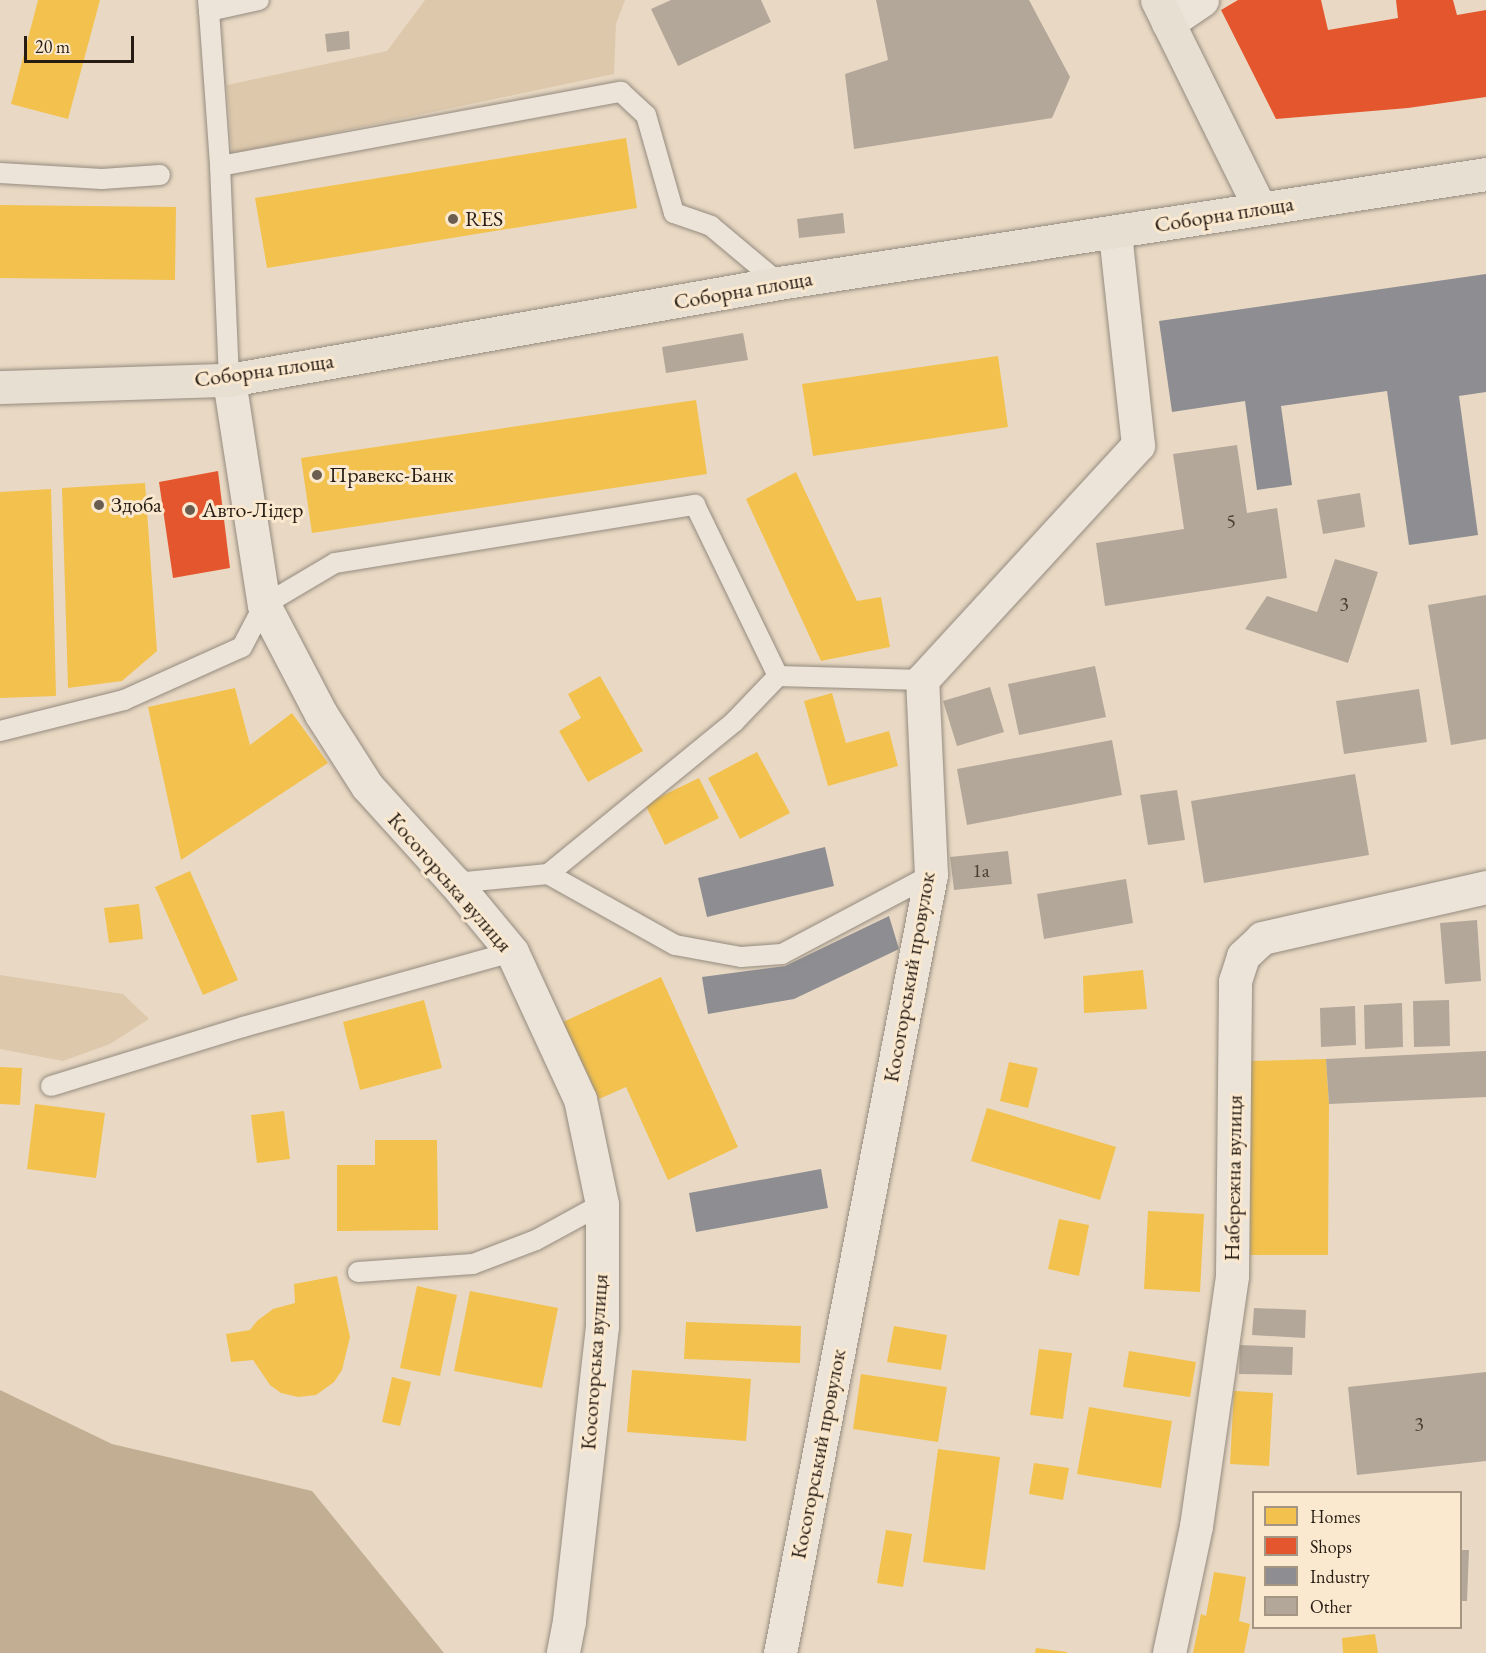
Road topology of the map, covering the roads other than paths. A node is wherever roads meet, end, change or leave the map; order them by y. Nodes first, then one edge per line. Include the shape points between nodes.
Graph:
1 (259, 0) edge
2 (1202, 0) edge
3 (209, 6) edge
4 (1162, 11) edge
5 (220, 166) junction
6 (0, 173) edge
7 (1486, 174) edge
8 (160, 175) dead end
9 (1260, 208) junction
10 (1114, 232) junction
11 (779, 283) junction
12 (229, 380) junction
13 (0, 387) edge
14 (264, 605) junction
15 (778, 675) junction
16 (922, 680) junction
17 (0, 731) edge
18 (548, 874) junction
19 (931, 875) junction
20 (455, 883) junction
21 (1486, 887) edge
22 (512, 952) junction
23 (51, 1086) dead end
24 (602, 1204) junction
25 (358, 1272) dead end
26 (563, 1653) edge
27 (780, 1653) edge
28 (1169, 1653) edge

1 - 3 lane
2 - 4 street
3 - 5 lane
4 - 9 main road
5 - 11 lane via 621,92 646,115 674,213 711,226
5 - 12 lane
6 - 8 lane via 102,178
7 - 9 main road, Соборна площа
9 - 10 main road, Соборна площа
10 - 11 main road, Соборна площа
10 - 16 street via 1138,445
11 - 12 main road, Соборна площа
12 - 13 main road, Соборна площа
12 - 14 street, Косогорська вулиця
14 - 15 lane via 335,563 695,505
14 - 17 lane via 242,647 124,700
14 - 20 street, Косогорська вулиця via 321,714 367,786
15 - 16 lane
15 - 18 lane via 734,722
16 - 19 street, Косогорський провулок
18 - 19 lane via 675,945 741,957 782,954
18 - 20 lane
19 - 27 street, Косогорський провулок
20 - 22 street, Косогорська вулиця
21 - 28 street, Набережна вулиця via 1262,938 1242,956 1235,981 1232,1276 1196,1526
22 - 23 lane via 243,1027
22 - 24 street, Косогорська вулиця via 580,1099
24 - 25 lane via 536,1240 473,1264
24 - 26 street, Косогорська вулиця via 602,1326

